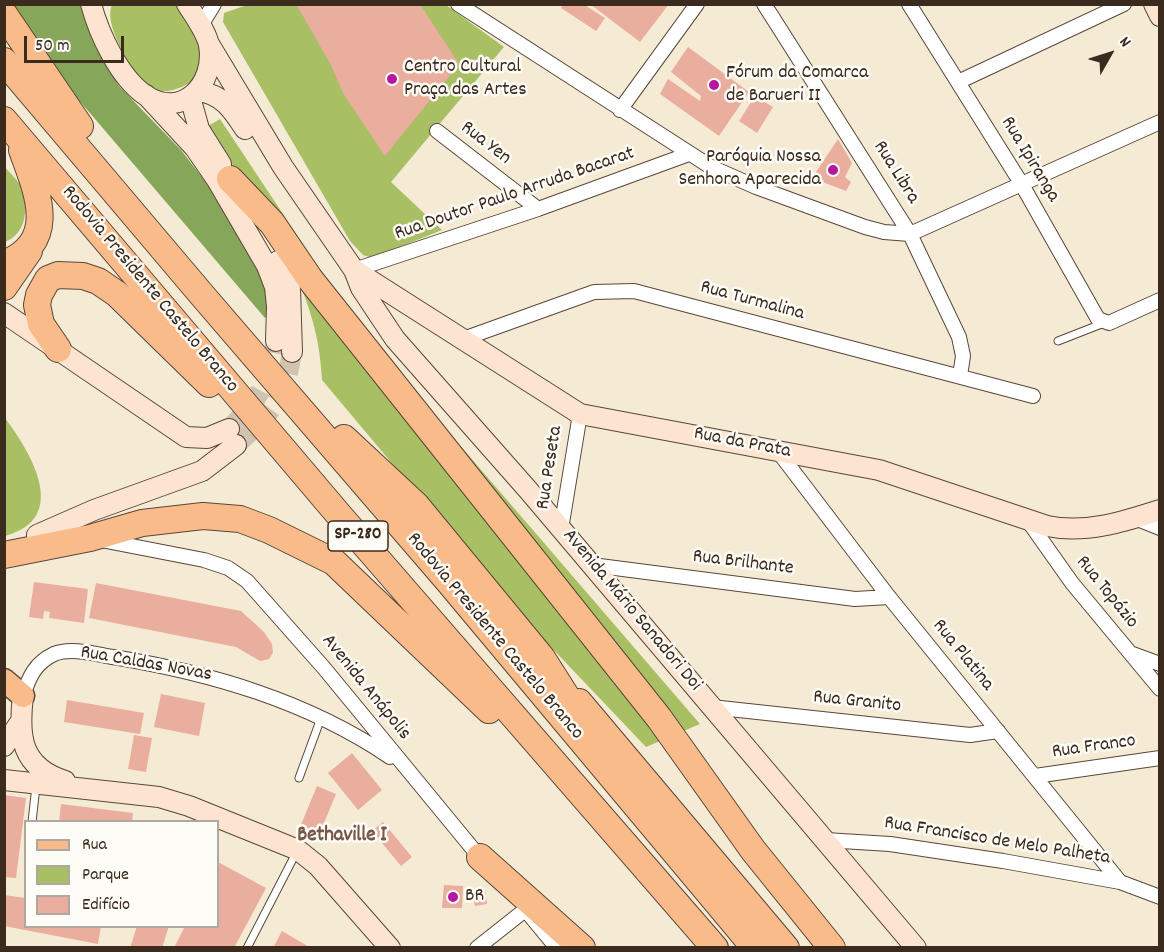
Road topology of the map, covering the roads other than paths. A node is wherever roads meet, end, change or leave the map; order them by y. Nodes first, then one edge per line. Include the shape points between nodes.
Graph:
1 (187, 4) edge
2 (214, 4) edge
3 (458, 4) edge
4 (697, 4) edge
5 (764, 4) edge
6 (909, 4) edge
7 (1124, 4) edge
8 (1154, 4) edge
9 (94, 9) edge
10 (4, 14) edge
11 (1160, 16) edge
12 (204, 35) junction
13 (4, 61) edge
14 (958, 82) junction
15 (194, 94) junction
16 (146, 95) junction
17 (620, 110) junction
18 (1160, 122) edge
19 (10, 126) edge
20 (437, 131) dead end
21 (689, 154) junction
22 (283, 167) junction
23 (230, 179) junction
24 (1021, 183) junction
25 (538, 209) junction
26 (910, 234) junction
27 (32, 246) junction
28 (4, 264) edge
29 (354, 270) junction
30 (4, 287) edge
31 (202, 295) junction
32 (1160, 300) edge
33 (415, 310) junction
34 (4, 313) edge
35 (1104, 323) junction
36 (395, 339) junction
37 (463, 339) junction
38 (1058, 341) dead end
39 (58, 349) junction
40 (250, 352) junction
41 (960, 376) junction
42 (1033, 396) dead end
43 (580, 414) junction
44 (777, 450) junction
45 (1160, 510) edge
46 (339, 515) junction
47 (1026, 518) junction
48 (1135, 518) junction
49 (1160, 528) edge
50 (561, 529) junction
51 (37, 535) joint
52 (90, 538) junction
53 (4, 554) edge
54 (592, 565) junction
55 (889, 597) junction
56 (1130, 653) junction
57 (542, 658) junction
58 (1160, 664) edge
59 (4, 680) edge
60 (1160, 689) edge
61 (23, 696) junction
62 (711, 707) junction
63 (491, 711) junction
64 (321, 718) junction
65 (20, 724) junction
66 (998, 731) junction
67 (4, 746) edge
68 (1160, 758) edge
69 (404, 766) junction
70 (1035, 776) junction
71 (299, 778) dead end
72 (569, 779) junction
73 (4, 780) edge
74 (36, 784) junction
75 (87, 789) junction
76 (642, 815) junction
77 (217, 819) edge
78 (32, 820) edge
79 (825, 840) junction
80 (298, 850) junction
81 (480, 856) junction
82 (1120, 882) junction
83 (1160, 897) edge
84 (525, 910) junction
85 (247, 948) edge
86 (390, 948) edge
87 (477, 948) edge
88 (557, 948) edge
89 (582, 948) edge
90 (695, 948) edge
91 (715, 948) edge
92 (755, 948) edge
93 (786, 948) edge
94 (832, 948) edge
95 (916, 948) edge

1 - 12 main road
2 - 12 street
3 - 17 street
4 - 17 street
5 - 26 street, Rua Libra
6 - 14 street, Rua Ipiranga
7 - 14 street
8 - 11 main road
9 - 16 main road via 126,74
10 - 31 highway via 69,112 189,261
12 - 15 main road via 209,69
12 - 22 main road
13 - 31 highway, Rodovia Presidente Castelo Branco / SP-280
14 - 24 street, Rua Ipiranga
15 - 16 main road via 170,104
15 - 22 main road via 214,93 223,99 255,143
15 - 23 main road via 199,129
16 - 23 main road via 200,156 267,266 284,347 290,288
17 - 21 street
18 - 24 street
19 - 27 highway via 42,206
19 - 46 highway, Rodovia Presidente Castelo Branco / SP-280
20 - 25 street, Rua Yen
21 - 25 street, Rua Doutor Paulo Arruda Bacarat
21 - 26 street via 756,187 865,227
22 - 29 main road
23 - 94 highway via 272,223 310,279 651,708 753,850
24 - 26 street
24 - 35 street, Rua Ipiranga
25 - 29 street, Rua Doutor Paulo Arruda Bacarat
26 - 41 street, Rua Libra via 959,337 963,356
27 - 28 highway
27 - 30 highway
29 - 33 main road, Rua da Prata
29 - 36 main road, Avenida Mário Sanadori Doi via 361,288
31 - 40 highway, Rodovia Presidente Castelo Branco / SP-280
32 - 35 street
33 - 36 main road via 400,317
33 - 37 main road, Rua da Prata
34 - 39 main road
35 - 38 lane
36 - 50 main road, Avenida Mário Sanadori Doi
37 - 41 street, Rua Turmalina via 594,292 634,291
37 - 43 main road, Rua da Prata
39 - 46 highway via 39,314 37,304 42,286 48,279 69,274 98,281 117,294
39 - 51 main road via 186,437 232,437 202,471
40 - 57 highway, Rodovia Presidente Castelo Branco via 416,505
40 - 76 highway, Rodovia Presidente Castelo Branco / SP-280 via 449,582
41 - 42 street, Rua Turmalina
43 - 44 main road, Rua da Prata
43 - 50 street, Rua Peseta
44 - 47 main road, Rua da Prata via 879,470
44 - 55 street, Rua Platina
45 - 48 main road, Rua da Prata
46 - 63 highway, Rodovia Presidente Castelo Branco
46 - 72 highway, Rodovia Presidente Castelo Branco / SP-280
47 - 48 main road, Rua da Prata via 1067,530
47 - 56 street, Rua Topázio via 1045,548
48 - 49 street
50 - 54 main road, Avenida Mário Sanadori Doi
51 - 53 main road
52 - 53 highway
52 - 63 highway via 142,523 203,516 240,519 269,530 333,562
52 - 69 street, Avenida Anápolis via 204,560 228,568 247,581
54 - 55 street, Rua Brilhante via 855,599
54 - 62 main road, Avenida Mário Sanadori Doi
55 - 66 street, Rua Platina
56 - 58 street
56 - 60 street, Rua Topázio
57 - 76 highway, Rodovia Presidente Castelo Branco
57 - 93 highway, Rodovia Presidente Castelo Branco
59 - 61 main road
61 - 64 street, Rua Caldas Novas via 31,672 42,661 56,653 75,651 220,678
61 - 65 main road, Rua Caldas Novas
62 - 66 street, Rua Granito via 970,735
62 - 79 main road, Avenida Mário Sanadori Doi
63 - 72 highway
63 - 90 highway, Rodovia Presidente Castelo Branco
64 - 69 street, Rua Caldas Novas via 364,739
64 - 71 lane
65 - 67 main road
65 - 75 main road, Rua Caldas Novas via 31,760 39,769 50,777
66 - 70 street, Rua Platina
68 - 70 street, Rua Franco
69 - 81 street, Avenida Anápolis
70 - 82 street, Rua Platina
72 - 91 highway, Rodovia Presidente Castelo Branco / SP-280
73 - 74 main road
74 - 75 main road
74 - 78 lane
75 - 77 main road via 159,797
76 - 92 highway, Rodovia Presidente Castelo Branco / SP-280
77 - 80 main road
79 - 82 street, Rua Francisco de Melo Palheta via 890,844
79 - 95 main road, Avenida Mário Sanadori Doi
80 - 85 lane
80 - 86 main road via 318,866
81 - 84 street, Avenida Anápolis
81 - 89 highway
82 - 83 street, Rua Francisco de Melo Palheta
84 - 87 street
84 - 88 street, Avenida Anápolis

